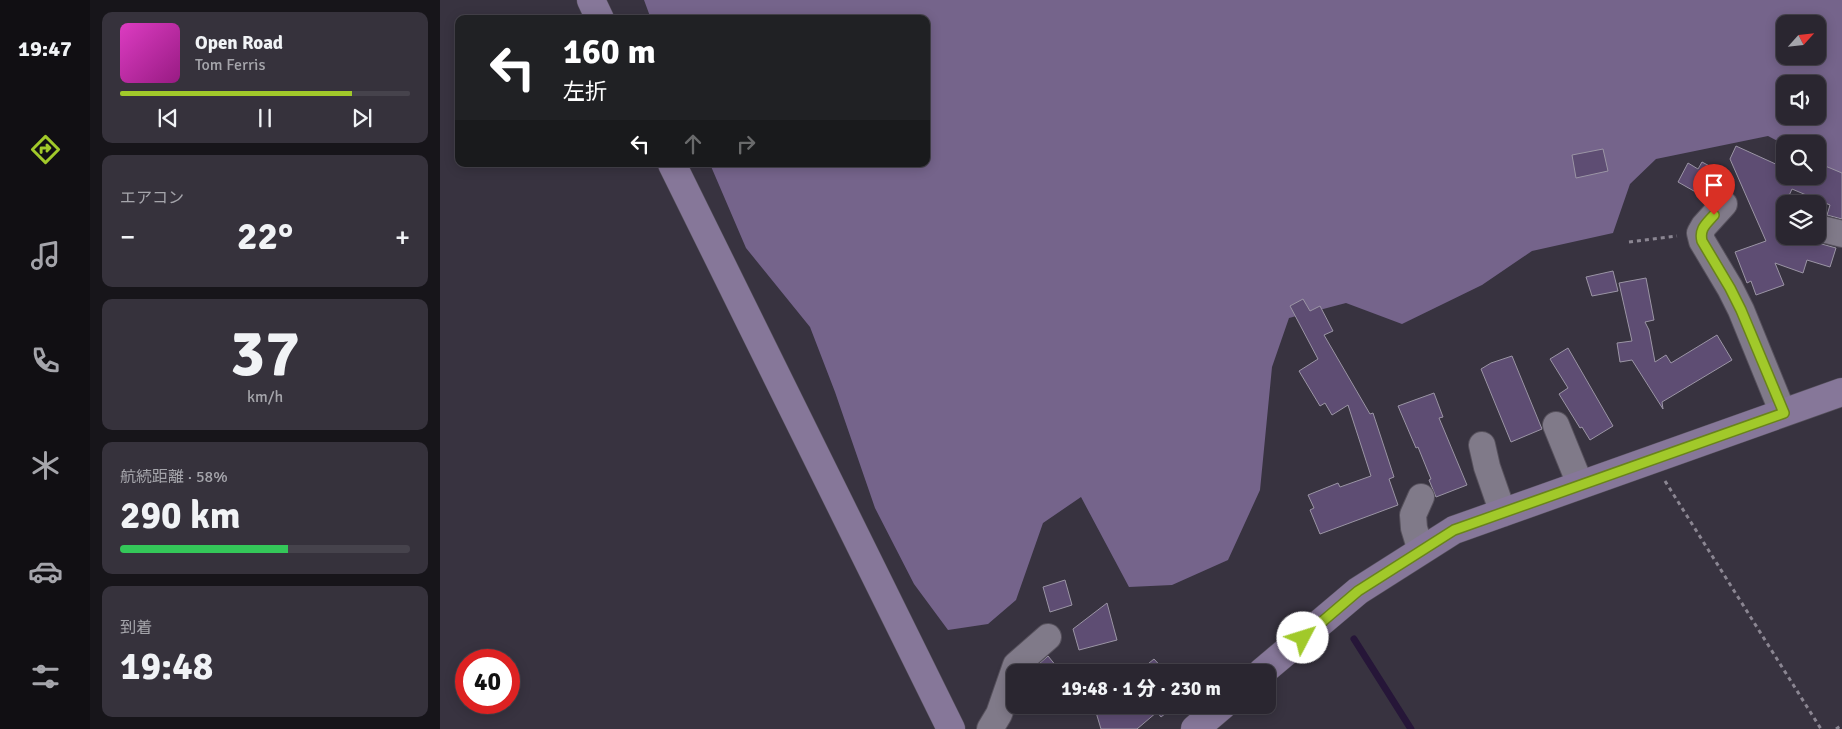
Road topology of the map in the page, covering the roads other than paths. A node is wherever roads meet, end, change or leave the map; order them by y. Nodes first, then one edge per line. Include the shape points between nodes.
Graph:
1 (592, 0) edge
2 (598, 15) edge
3 (673, 167) edge
4 (1724, 204) dead end
5 (1842, 392) edge
6 (1784, 413) junction
7 (1556, 425) dead end
8 (1482, 445) dead end
9 (1580, 484) junction
10 (1421, 497) dead end
11 (1503, 513) junction
12 (1421, 551) junction
13 (1048, 637) dead end
14 (1271, 664) edge
15 (1212, 714) edge
16 (951, 729) edge
17 (990, 729) edge
18 (1195, 729) edge

1 - 2 street
3 - 16 street
4 - 6 street via 1704,226 1700,233 1702,241 1741,310
5 - 6 street
6 - 9 street
7 - 9 street
8 - 11 street
9 - 11 street
10 - 12 street via 1413,515
11 - 12 street via 1454,530
12 - 14 street via 1358,591
13 - 17 street via 1016,665
15 - 18 street

